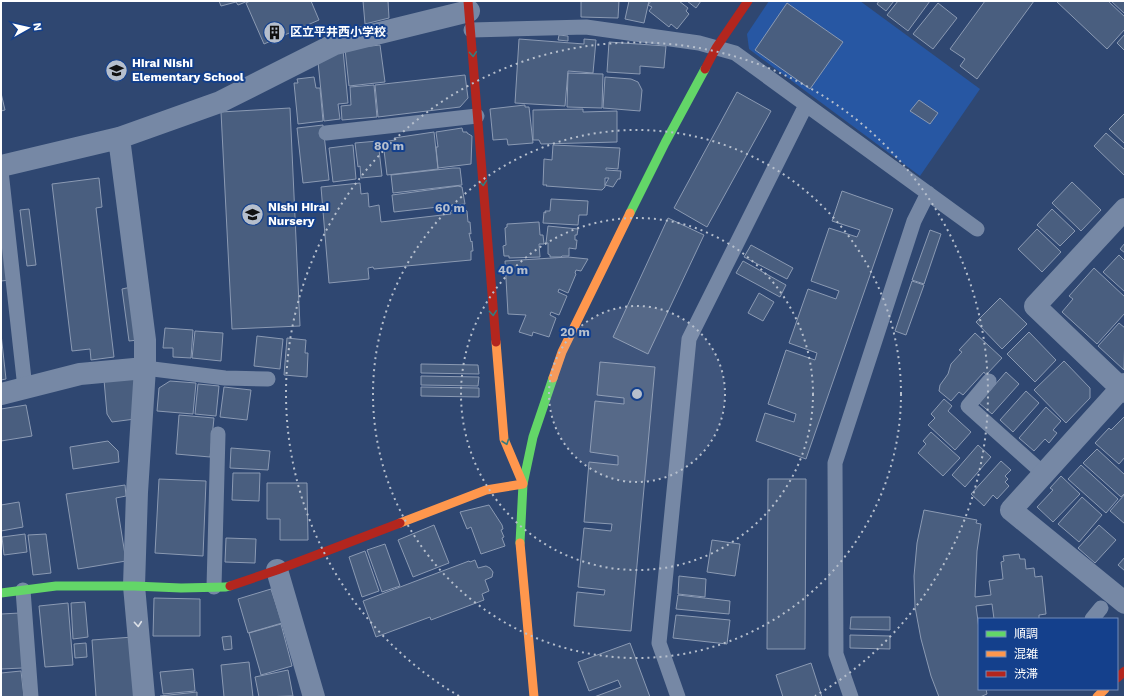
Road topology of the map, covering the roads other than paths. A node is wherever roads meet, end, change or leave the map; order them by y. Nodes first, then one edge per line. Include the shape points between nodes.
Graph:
1 (748, 1) edge
2 (469, 14) edge
3 (716, 48) junction
4 (806, 105) junction
5 (477, 116) junction
6 (326, 133) dead end
7 (119, 138) junction
8 (1, 166) edge
9 (1, 171) edge
10 (928, 193) junction
11 (1125, 209) edge
12 (977, 229) dead end
13 (145, 368) junction
14 (268, 379) dead end
15 (989, 381) dead end
16 (25, 388) junction
17 (1124, 388) edge
18 (1, 394) edge
19 (218, 434) dead end
20 (1044, 474) junction
21 (523, 484) junction
22 (277, 570) junction
23 (134, 586) junction
24 (214, 587) junction
25 (23, 590) junction
26 (1, 593) edge
27 (1125, 603) edge
28 (31, 697) edge
29 (144, 697) edge
30 (314, 697) edge
31 (534, 697) edge
32 (678, 697) edge
33 (851, 697) edge

1 - 3 street
2 - 3 lane via 586,27 699,43
2 -> 5 street
2 - 7 street via 335,44 220,102
3 - 4 lane via 735,53
3 - 21 street via 665,143 562,352 533,437
4 - 10 lane
4 - 32 lane via 690,339 659,643
5 - 6 lane
5 -> 21 street via 504,439
7 - 8 street
7 - 13 street via 145,340
9 - 16 lane
10 - 12 lane
10 - 33 lane via 914,221 835,463 836,654
11 - 17 street via 1035,306
13 - 14 lane via 225,378
13 - 16 street via 80,374
13 - 23 street
15 - 20 lane via 968,406
16 - 18 street
17 - 20 street
19 - 24 lane
20 - 27 street via 1011,510
21 - 22 street via 486,490
21 - 31 street via 520,540
22 - 24 street via 226,587
22 - 30 street
23 - 24 street
23 - 25 street via 56,586
23 -> 29 street
25 - 26 street
25 - 28 lane

